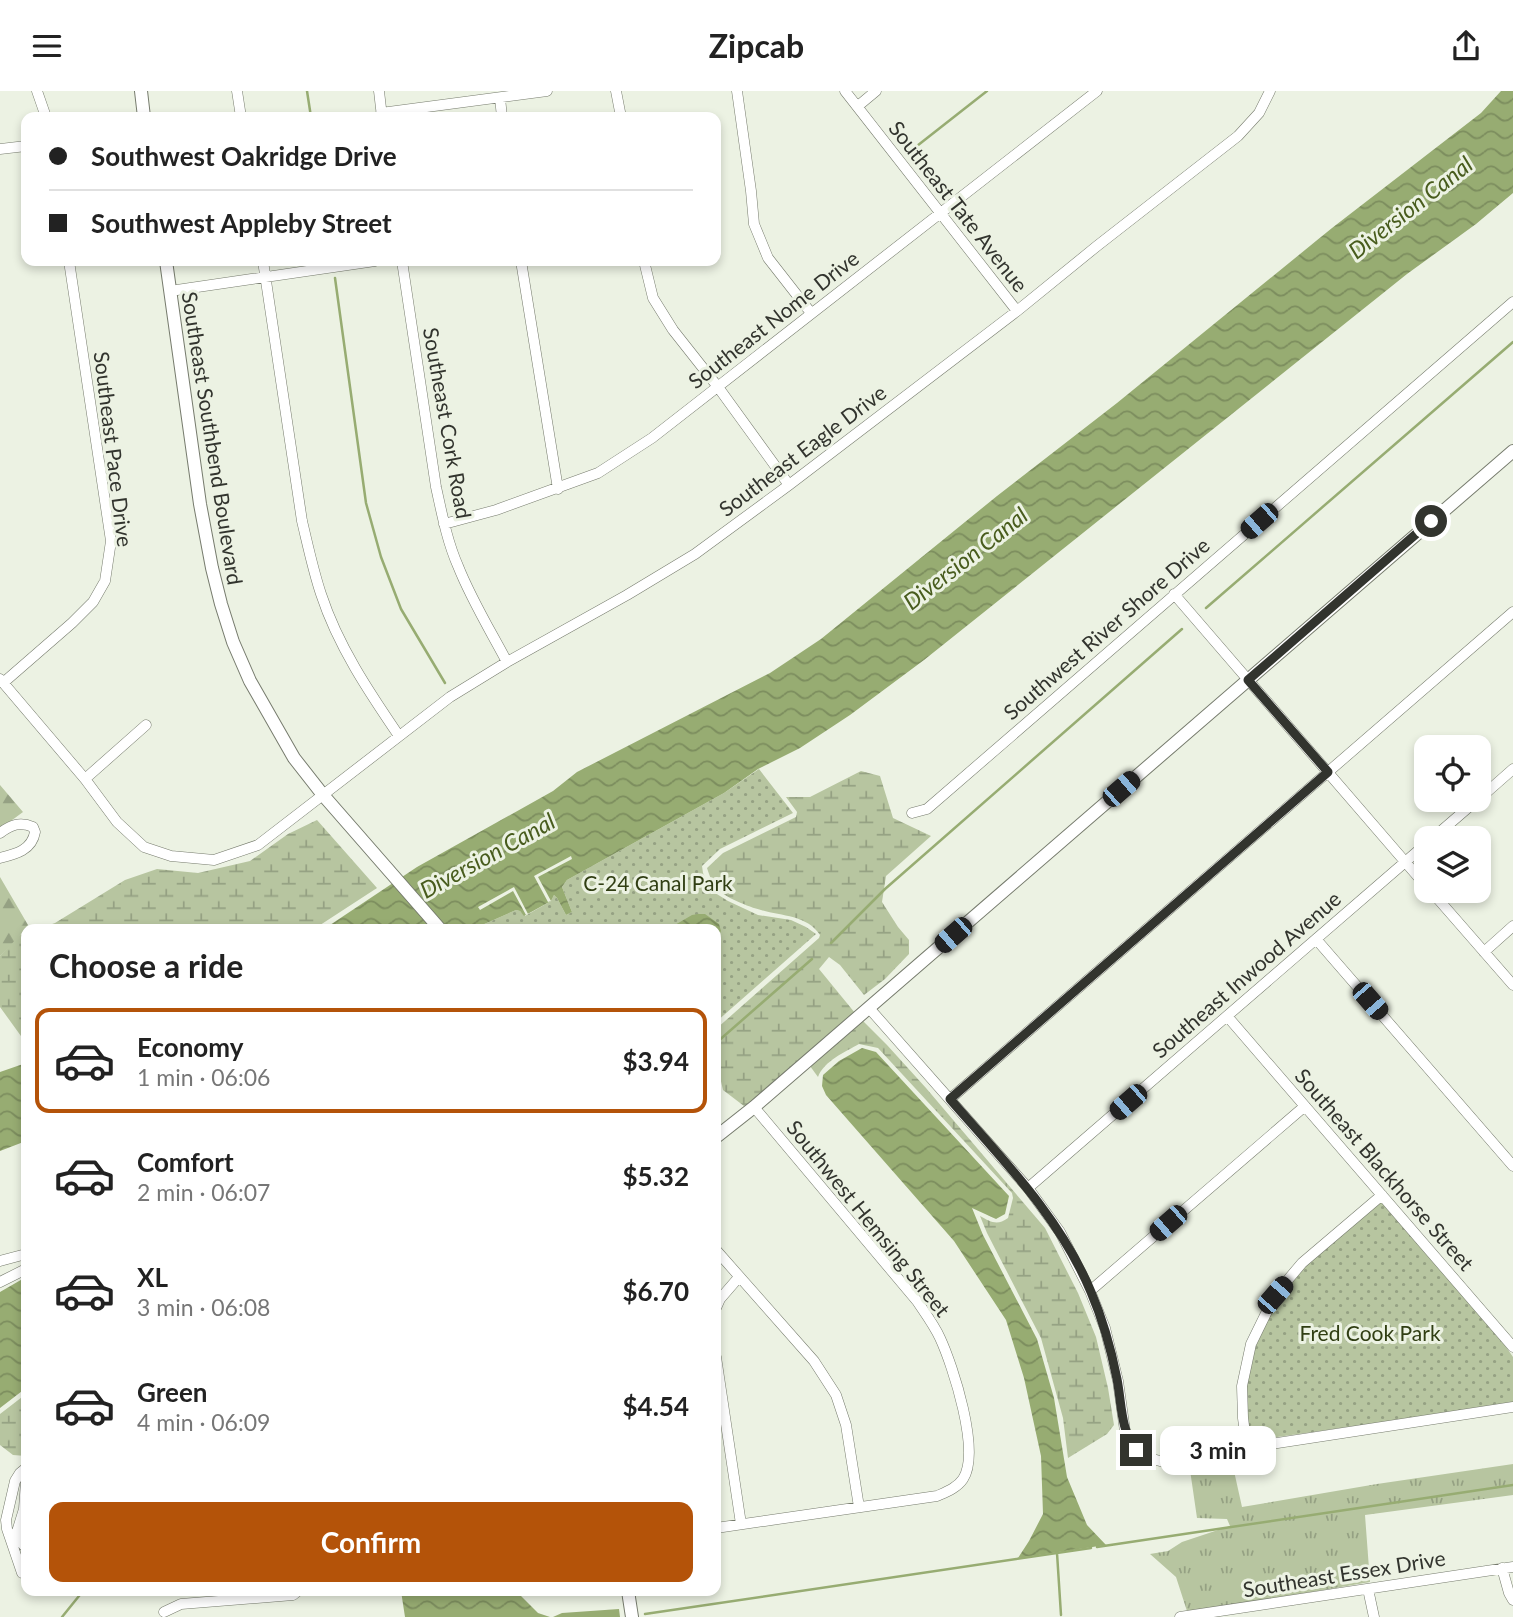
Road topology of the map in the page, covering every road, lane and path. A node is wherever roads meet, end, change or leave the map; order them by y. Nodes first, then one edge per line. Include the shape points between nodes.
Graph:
1 (37, 91) edge
2 (141, 91) edge
3 (237, 91) edge
4 (379, 91) edge
5 (547, 91) edge
6 (616, 91) edge
7 (737, 91) edge
8 (845, 91) edge
9 (876, 91) edge
10 (1097, 91) edge
11 (1270, 91) edge
12 (500, 98) junction
13 (858, 106) junction
14 (44, 112) edge
15 (143, 112) edge
16 (240, 112) edge
17 (382, 112) edge
18 (403, 112) edge
19 (501, 112) edge
20 (620, 112) edge
21 (21, 147) edge
22 (0, 149) edge
23 (939, 213) junction
24 (70, 266) edge
25 (167, 266) edge
26 (264, 266) edge
27 (343, 266) edge
28 (403, 266) edge
29 (522, 266) edge
30 (645, 266) edge
31 (266, 278) junction
32 (170, 291) junction
33 (1513, 302) edge
34 (1017, 311) junction
35 (811, 313) junction
36 (718, 387) junction
37 (1513, 451) edge
38 (789, 485) junction
39 (558, 489) junction
40 (444, 524) junction
41 (1174, 594) junction
42 (1513, 612) edge
43 (508, 662) junction
44 (1248, 680) junction
45 (2, 681) edge
46 (146, 725) dead end
47 (399, 736) junction
48 (1513, 769) edge
49 (1328, 772) junction
50 (85, 779) junction
51 (1491, 788) edge
52 (323, 795) junction
53 (1463, 812) edge
54 (912, 813) dead end
55 (1447, 826) edge
56 (0, 832) edge
57 (1414, 854) edge
58 (0, 858) edge
59 (1405, 862) junction
60 (1414, 872) edge
61 (1441, 903) edge
62 (436, 924) edge
63 (1513, 926) edge
64 (1316, 939) junction
65 (1484, 952) junction
66 (1513, 985) edge
67 (869, 1007) junction
68 (1227, 1016) junction
69 (950, 1099) junction
70 (1305, 1105) junction
71 (754, 1107) junction
72 (721, 1133) edge
73 (1513, 1166) edge
74 (1028, 1188) junction
75 (1382, 1195) junction
76 (21, 1255) edge
77 (721, 1255) edge
78 (0, 1261) edge
79 (21, 1272) edge
80 (739, 1277) junction
81 (0, 1282) edge
82 (1090, 1291) junction
83 (721, 1299) edge
84 (1513, 1347) edge
85 (721, 1390) edge
86 (1513, 1407) edge
87 (1247, 1449) junction
88 (21, 1472) edge
89 (859, 1507) junction
90 (21, 1517) edge
91 (741, 1524) junction
92 (721, 1527) edge
93 (14, 1540) junction
94 (21, 1545) edge
95 (1513, 1567) edge
96 (21, 1569) edge
97 (1502, 1569) junction
98 (1368, 1589) junction
99 (281, 1596) edge
100 (629, 1596) edge
101 (1513, 1600) edge
102 (164, 1612) dead end
103 (1250, 1612) edge
104 (632, 1617) edge
105 (1180, 1617) edge
106 (1374, 1617) edge

1 - 14 street
2 - 15 street
3 - 16 street
4 - 17 street
5 - 12 street
6 - 20 street
7 - 35 street via 754,225 768,258
8 - 13 street, Southeast Tate Avenue
9 - 13 street
10 - 23 street, Southeast Nome Drive
11 - 34 street, Southeast Eagle Drive via 1259,113 1238,136
12 - 18 street
12 - 19 street
13 - 23 street, Southeast Tate Avenue
21 - 22 street
23 - 34 street, Southeast Tate Avenue
23 - 35 street, Southeast Nome Drive
24 - 45 street, Southeast Pace Drive via 111,541 109,556 105,580 93,602
25 - 32 street, Southeast Southbend Boulevard
26 - 31 street
27 - 31 street
28 - 40 street, Southeast Cork Road
29 - 39 street
30 - 36 street via 653,298
31 - 32 street
31 - 47 street via 302,521 322,597 365,685
32 - 52 street, Southeast Southbend Boulevard via 200,505 221,604 250,681 294,758
33 - 41 street, Southwest River Shore Drive
34 - 38 street, Southeast Eagle Drive
35 - 36 street, Southeast Nome Drive
36 - 38 street
36 - 39 street, Southeast Nome Drive via 598,473
37 - 44 street
38 - 43 street, Southeast Eagle Drive via 695,554
39 - 40 street, Southeast Nome Drive
40 - 43 street, Southeast Cork Road via 457,565
41 - 44 street
41 - 54 street, Southwest River Shore Drive via 928,809
42 - 49 street
43 - 47 street, Southeast Eagle Drive via 450,697
44 - 49 street
44 - 67 street
45 - 50 street, Southeast Eagle Drive
46 - 50 street
47 - 52 street, Southeast Eagle Drive
48 - 51 street
49 - 59 street
49 - 69 street
50 - 52 street, Southeast Eagle Drive via 117,822 144,847 171,856 214,860 258,845
52 - 62 street, Southeast Southbend Boulevard
53 - 55 street
56 - 58 street via 24,823 35,832 26,848
57 - 59 street, Southeast Inwood Avenue
59 - 60 street
59 - 64 street, Southeast Inwood Avenue
61 - 65 street
63 - 65 street
64 - 68 street, Southeast Inwood Avenue
64 - 73 street
65 - 66 street
67 - 69 street
67 - 71 street
68 - 70 street, Southeast Blackhorse Street
68 - 74 street, Southeast Inwood Avenue
69 - 74 street
70 - 75 street, Southeast Blackhorse Street
70 - 82 street
71 - 72 street
71 - 89 street, Southwest Hemsing Street via 917,1301 939,1335 963,1409 969,1441 969,1464 963,1479 937,1496
74 - 82 street via 1060,1232
75 - 84 street, Southeast Blackhorse Street
75 - 87 street via 1303,1263 1275,1295 1251,1344 1242,1386
76 - 78 street
77 - 80 street
79 - 81 street
80 - 83 street
80 - 89 street via 814,1361 836,1395 846,1425
82 - 87 street via 1105,1328 1125,1431 1136,1450 1160,1461
85 - 91 street
86 - 87 street
88 - 93 street via 6,1520
89 - 91 street
90 - 93 street
91 - 92 street
93 - 94 street
93 - 96 street
95 - 97 street, Southeast Essex Drive
97 - 98 street, Southeast Essex Drive
97 - 101 street
98 - 103 street, Southeast Essex Drive
98 - 106 street
99 - 102 street via 181,1604
100 - 104 street
103 - 105 street, Southeast Essex Drive

